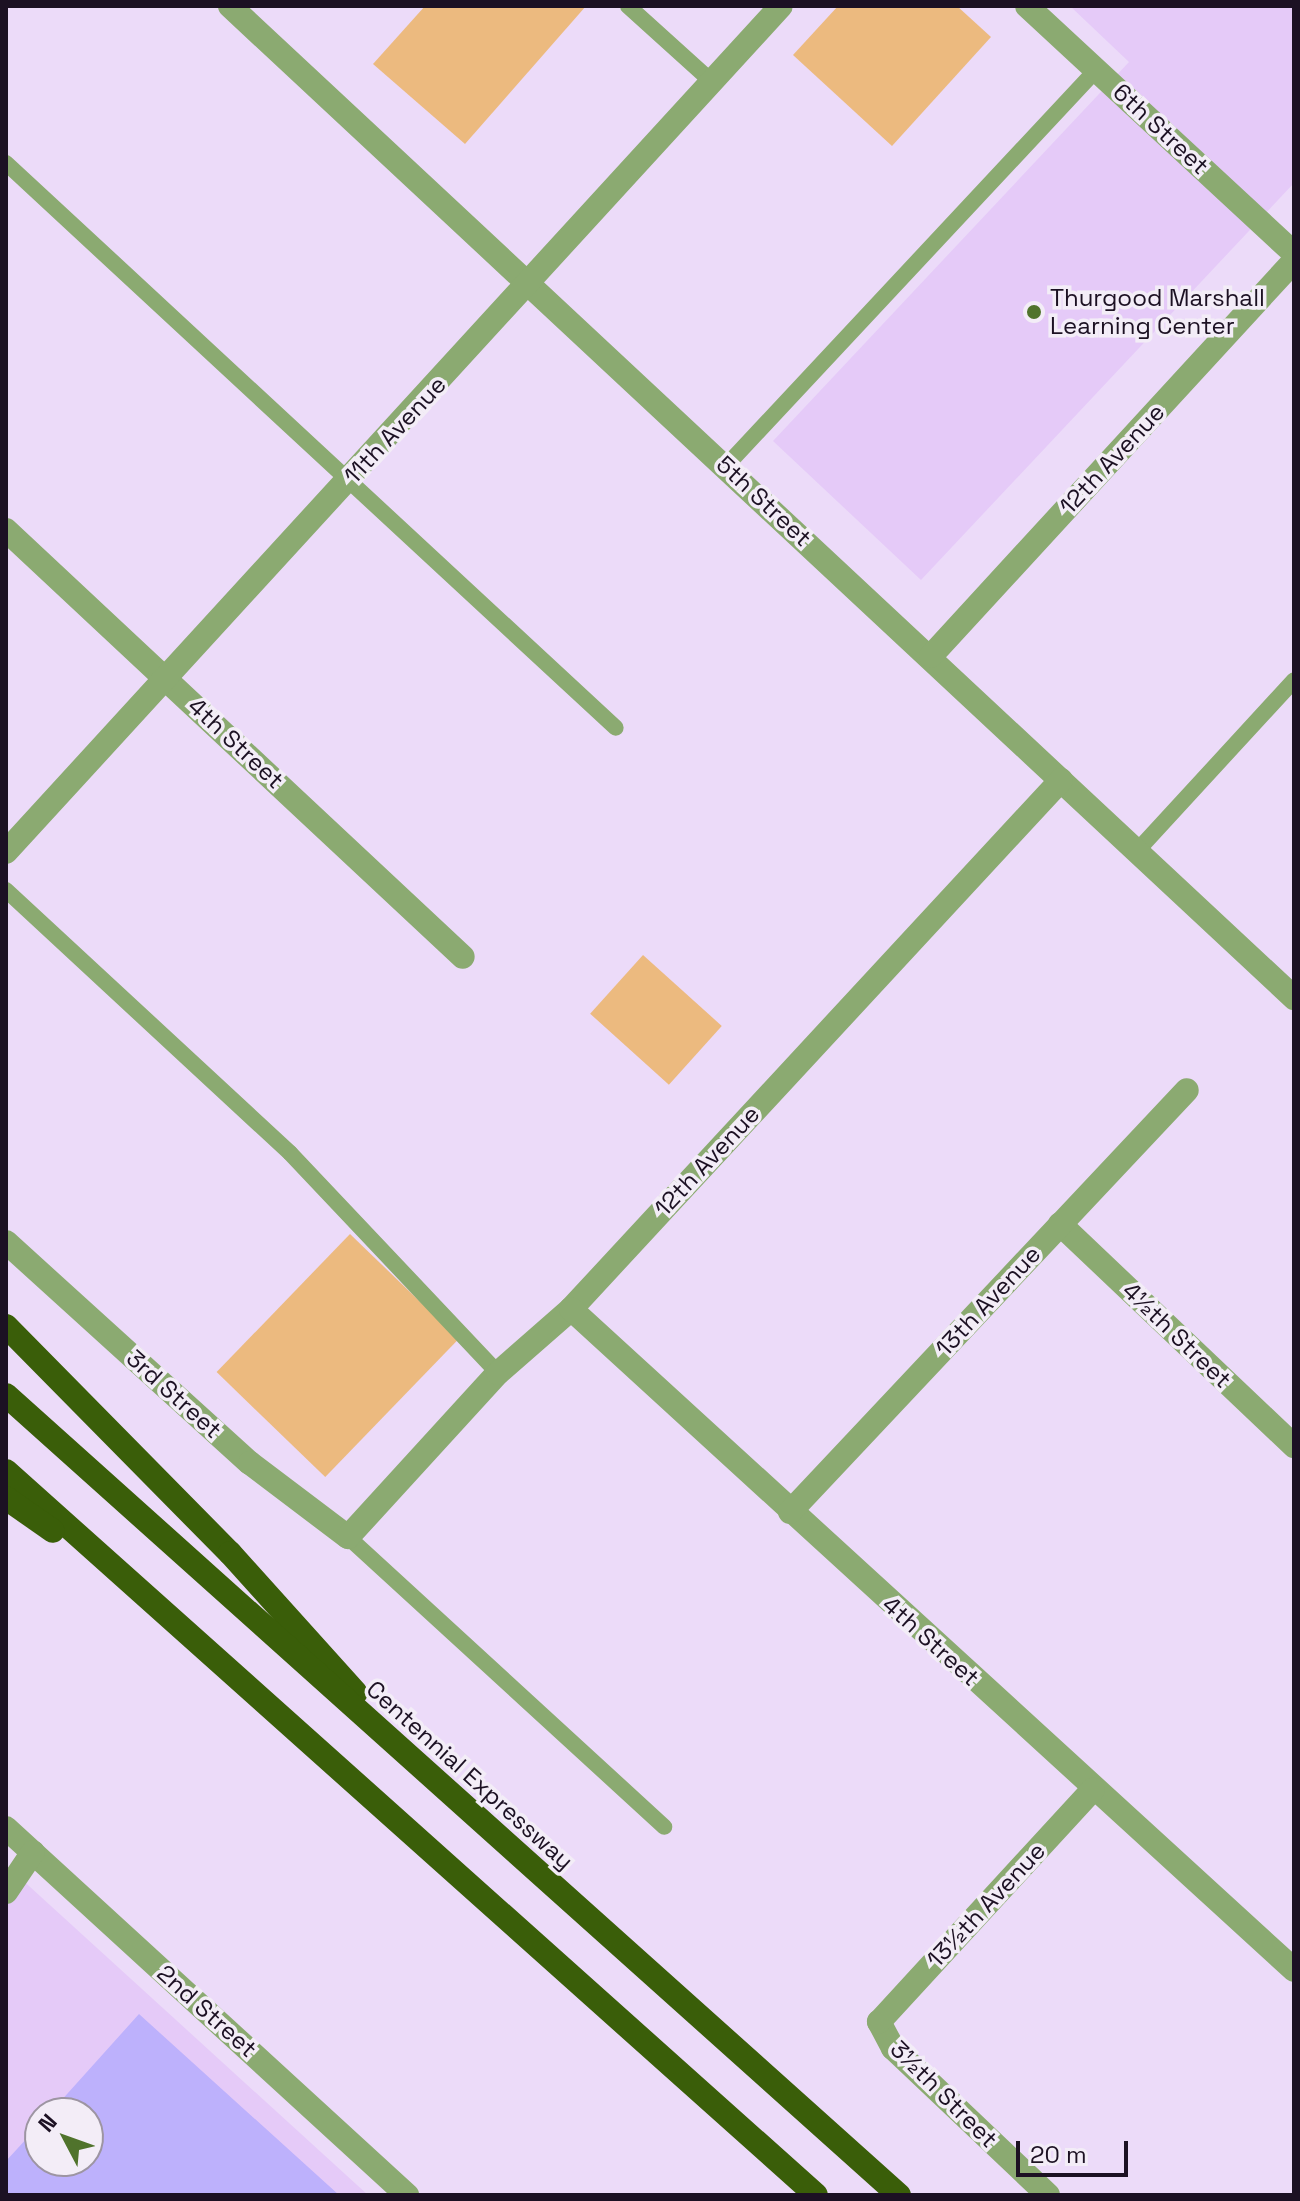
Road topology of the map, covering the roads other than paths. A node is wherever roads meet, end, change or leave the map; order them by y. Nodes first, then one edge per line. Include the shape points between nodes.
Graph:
1 (230, 6) edge
2 (628, 6) edge
3 (781, 6) edge
4 (1027, 6) edge
5 (1097, 69) junction
6 (712, 82) junction
7 (6, 163) edge
8 (1294, 253) edge
9 (1294, 261) edge
10 (532, 282) junction
11 (726, 466) junction
12 (346, 483) junction
13 (6, 530) edge
14 (931, 656) junction
15 (166, 678) junction
16 (1294, 680) edge
17 (616, 728) dead end
18 (1061, 780) junction
19 (1137, 851) junction
20 (6, 852) edge
21 (6, 890) edge
22 (463, 957) dead end
23 (1294, 998) edge
24 (1187, 1090) dead end
25 (1060, 1224) junction
26 (6, 1242) edge
27 (571, 1309) junction
28 (6, 1326) edge
29 (498, 1373) junction
30 (6, 1395) edge
31 (1294, 1446) edge
32 (6, 1471) edge
33 (6, 1498) edge
34 (790, 1512) junction
35 (348, 1537) junction
36 (144, 1596) junction
37 (432, 1779) junction
38 (1093, 1789) junction
39 (664, 1827) dead end
40 (6, 1828) edge
41 (33, 1852) junction
42 (6, 1892) edge
43 (1294, 1970) edge
44 (879, 2022) joint
45 (407, 2195) edge
46 (816, 2195) edge
47 (899, 2195) edge
48 (1048, 2195) edge

1 - 10 street, 5th Street
2 - 6 lane
3 - 6 street, 11th Avenue
4 - 5 street, 6th Street
5 - 8 street, 6th Street
5 - 11 lane
6 - 10 street, 11th Avenue
7 - 12 lane
9 - 14 street, 12th Avenue
10 - 11 street, 5th Street
10 - 12 street, 11th Avenue
11 - 14 street, 5th Street
12 - 15 street, 11th Avenue
12 - 17 lane
13 - 15 street, 4th Street
14 - 18 street, 5th Street
15 - 20 street, 11th Avenue
15 - 22 street, 4th Street
16 - 19 lane
18 - 19 street, 5th Street
18 - 27 street, 12th Avenue
19 - 23 street, 5th Street
21 - 29 lane via 290,1153
24 - 25 street, 13th Avenue
25 - 31 street, 4½th Street
25 - 34 street, 13th Avenue
26 - 35 street, 3rd Street via 250,1463
27 - 29 street, 12th Avenue
27 - 34 street, 4th Street
28 - 37 highway via 230,1553
29 - 35 street, 12th Avenue
30 - 37 highway, Centennial Expressway
32 - 36 highway
33 - 36 highway
34 - 38 street, 4th Street
35 - 39 lane
36 - 46 highway
37 - 47 highway, Centennial Expressway
38 - 43 street, 4th Street
38 - 44 street, 13½th Avenue
40 - 41 street, 2nd Street
41 - 42 street
41 - 45 street, 2nd Street
44 - 48 street, 3½th Street via 893,2048

